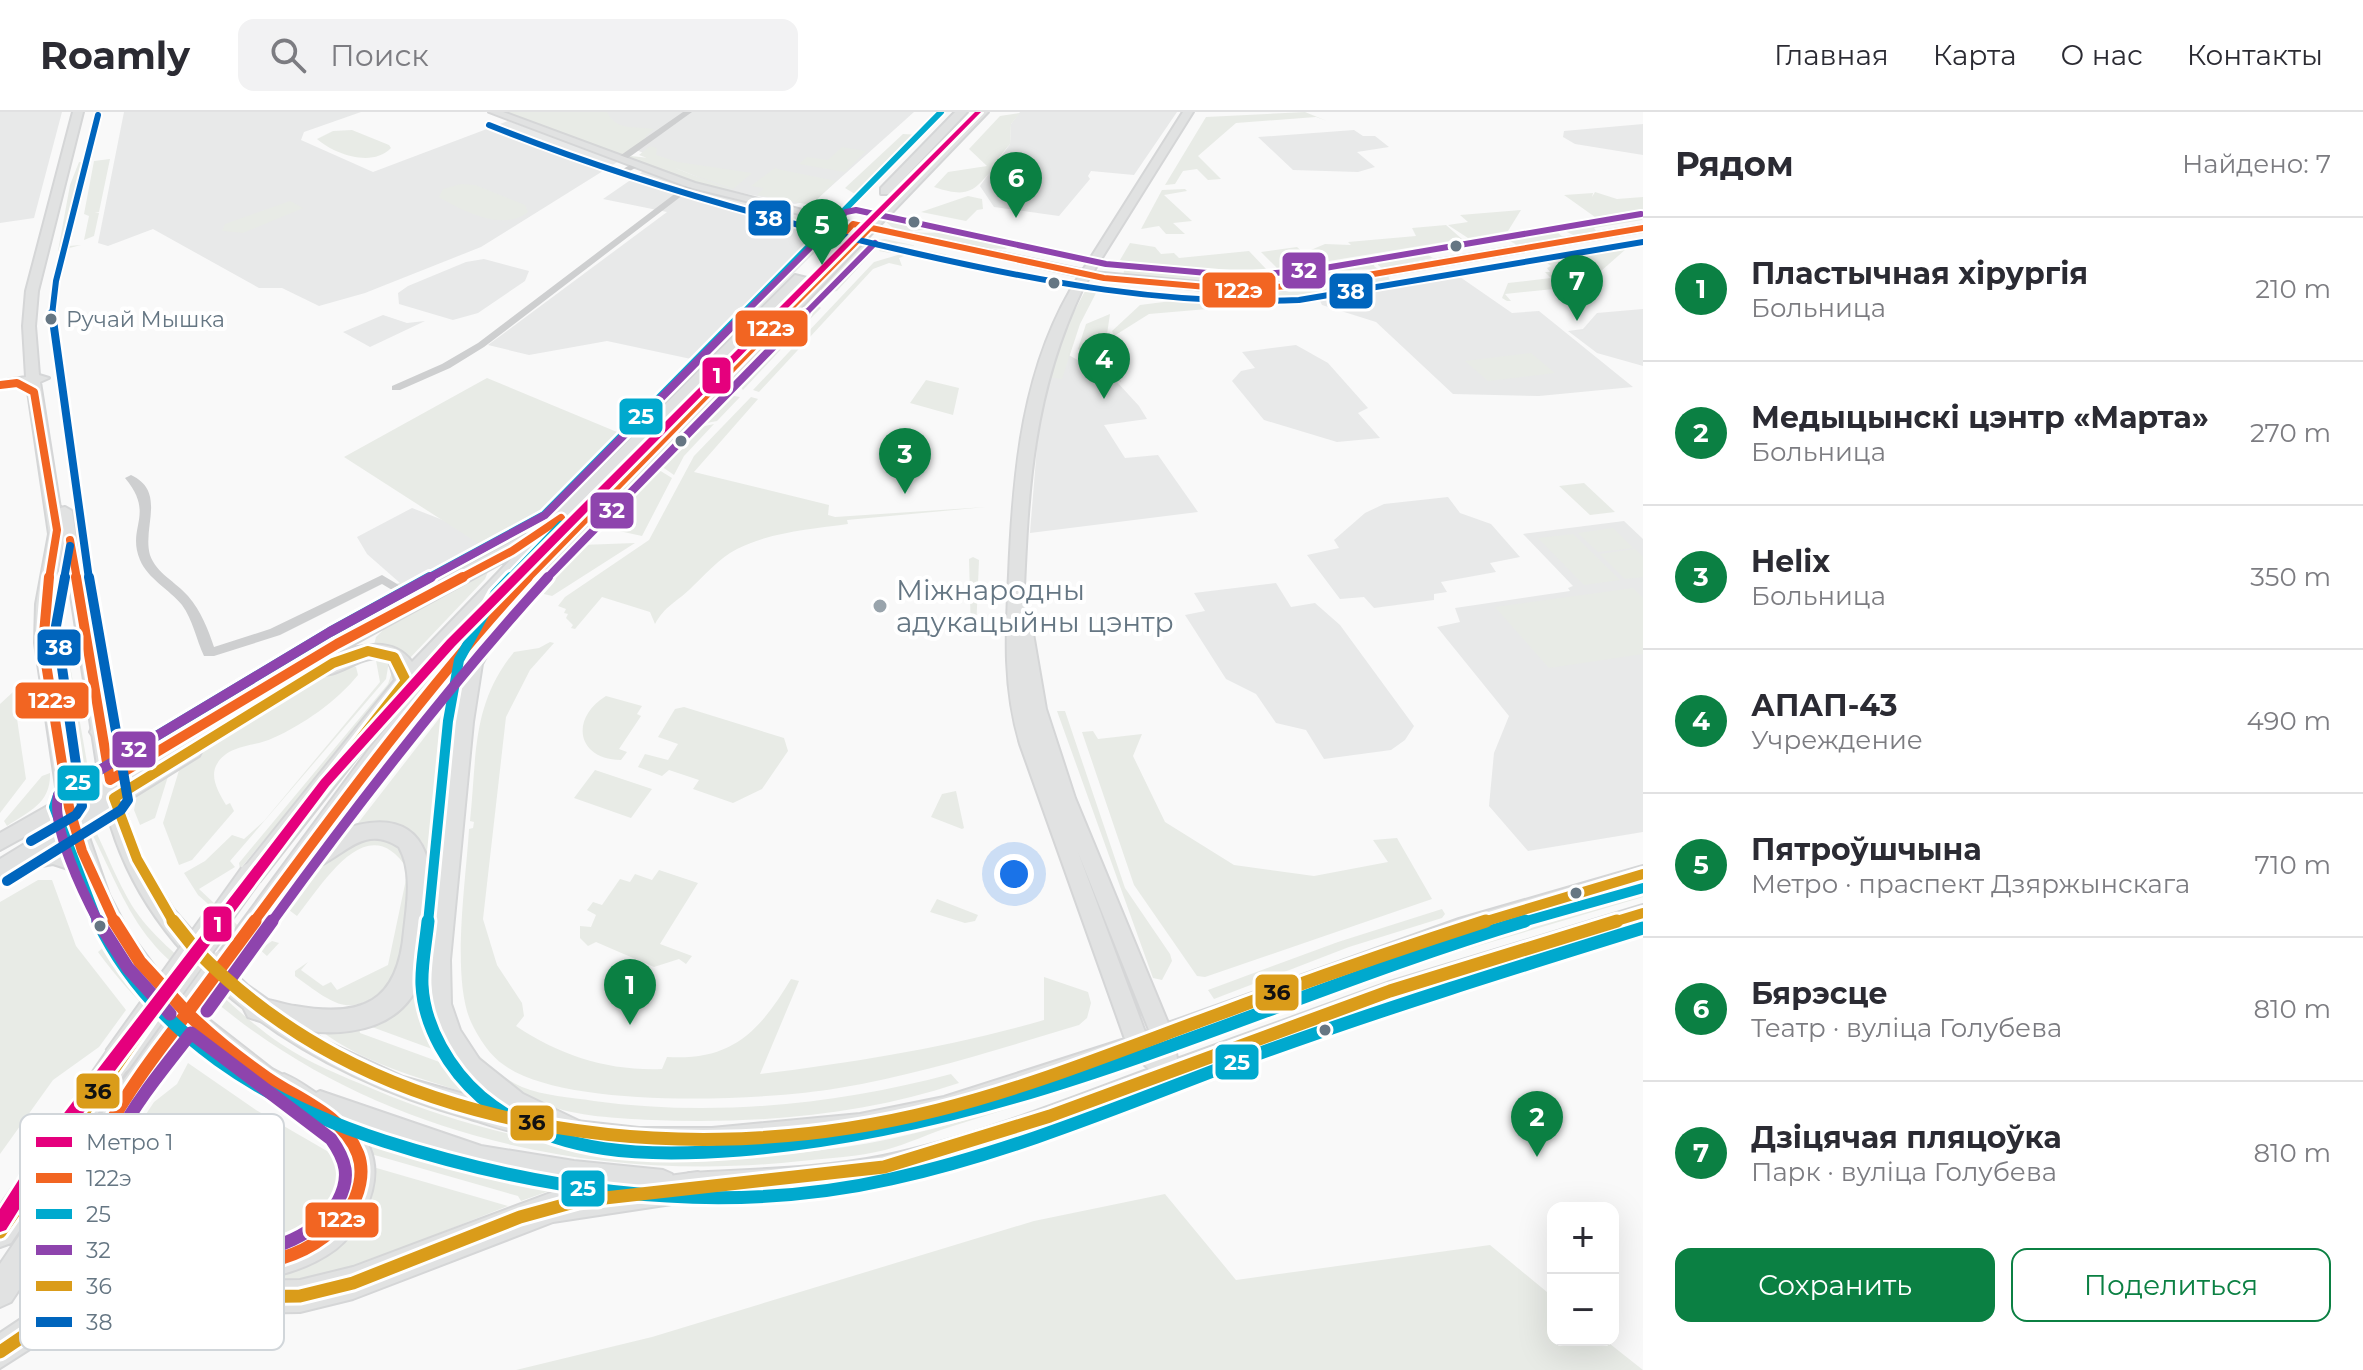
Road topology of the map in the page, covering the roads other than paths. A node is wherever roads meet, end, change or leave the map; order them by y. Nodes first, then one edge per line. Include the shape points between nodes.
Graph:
1 (78, 112) edge
2 (84, 112) edge
3 (494, 112) edge
4 (688, 112) edge
5 (961, 112) edge
6 (982, 112) edge
7 (1188, 112) edge
8 (621, 159) junction
9 (636, 165) junction
10 (622, 172) dead end
11 (692, 185) junction
12 (853, 224) junction
13 (870, 228) junction
14 (1643, 228) edge
15 (1084, 274) junction
16 (33, 362) junction
17 (0, 381) edge
18 (32, 382) junction
19 (398, 385) dead end
20 (131, 478) dead end
21 (553, 526) junction
22 (1016, 582) junction
23 (418, 600) junction
24 (506, 603) junction
25 (406, 681) junction
26 (101, 732) junction
27 (170, 745) junction
28 (112, 789) junction
29 (68, 804) junction
30 (74, 824) junction
31 (0, 842) edge
32 (87, 867) junction
33 (0, 870) edge
34 (1643, 874) edge
35 (281, 886) junction
36 (1643, 913) edge
37 (257, 1009) junction
38 (1162, 1036) junction
39 (1138, 1044) junction
40 (1168, 1072) junction
41 (284, 1087) junction
42 (80, 1114) edge
43 (118, 1114) edge
44 (575, 1133) junction
45 (698, 1186) junction
46 (20, 1203) edge
47 (0, 1232) edge
48 (284, 1260) edge
49 (20, 1261) edge
50 (0, 1291) edge
51 (284, 1296) edge
52 (20, 1338) edge
53 (0, 1352) edge

1 - 16 main road via 32,291
2 - 18 main road via 40,290
3 - 8 main road
4 - 8 street
5 - 12 main road
6 - 13 main road
7 - 15 main road
8 - 9 main road
9 - 10 street
9 - 11 main road
11 - 12 main road
11 - 19 street via 486,339 446,366
12 - 13 main road
12 - 21 main road
13 - 15 main road
13 - 24 main road
14 - 15 main road via 1270,289 1188,288
15 - 22 main road via 1060,319 1036,392 1016,525
16 - 17 main road
16 - 18 main road
17 - 18 main road
18 - 26 main road
18 - 29 main road via 57,534 42,626
20 - 23 street via 144,492 143,554 194,612 209,653 275,632 382,579
21 - 23 main road
21 - 25 main road
22 - 38 main road via 1037,709 1066,798
22 - 39 main road via 1012,674 1017,710
23 - 27 main road
24 - 35 main road via 377,755
24 - 44 main road via 472,664 467,691 437,960 438,1004 448,1035 469,1068 513,1103
25 - 28 main road via 403,663 390,653 365,651 344,657
25 - 42 main road, bridge via 251,874
26 - 27 main road via 130,751
26 - 28 main road
27 - 28 main road
28 - 29 main road
28 - 30 main road
28 - 37 main road via 123,837 159,906
29 - 30 main road
29 - 31 main road
30 - 32 main road
30 - 33 main road
32 - 33 main road via 53,856
32 - 41 main road via 121,937 152,980 182,1012
34 - 38 main road via 1459,927
35 - 37 main road via 316,853 346,835 383,830 406,838 420,864 412,967 395,998 352,1020 310,1023
35 - 43 main road, bridge
36 - 40 main road via 1390,991
37 - 44 main road via 356,1070 410,1092
38 - 39 main road
38 - 40 main road
39 - 40 main road
39 - 44 main road via 944,1108 860,1125 712,1139
40 - 45 main road via 1050,1116 884,1167
41 - 45 main road via 352,1116 481,1157
41 - 48 main road via 347,1135 362,1175 354,1205 343,1221 306,1251
45 - 51 main road via 553,1207 353,1283
46 - 47 main road, bridge
49 - 50 main road
52 - 53 main road

